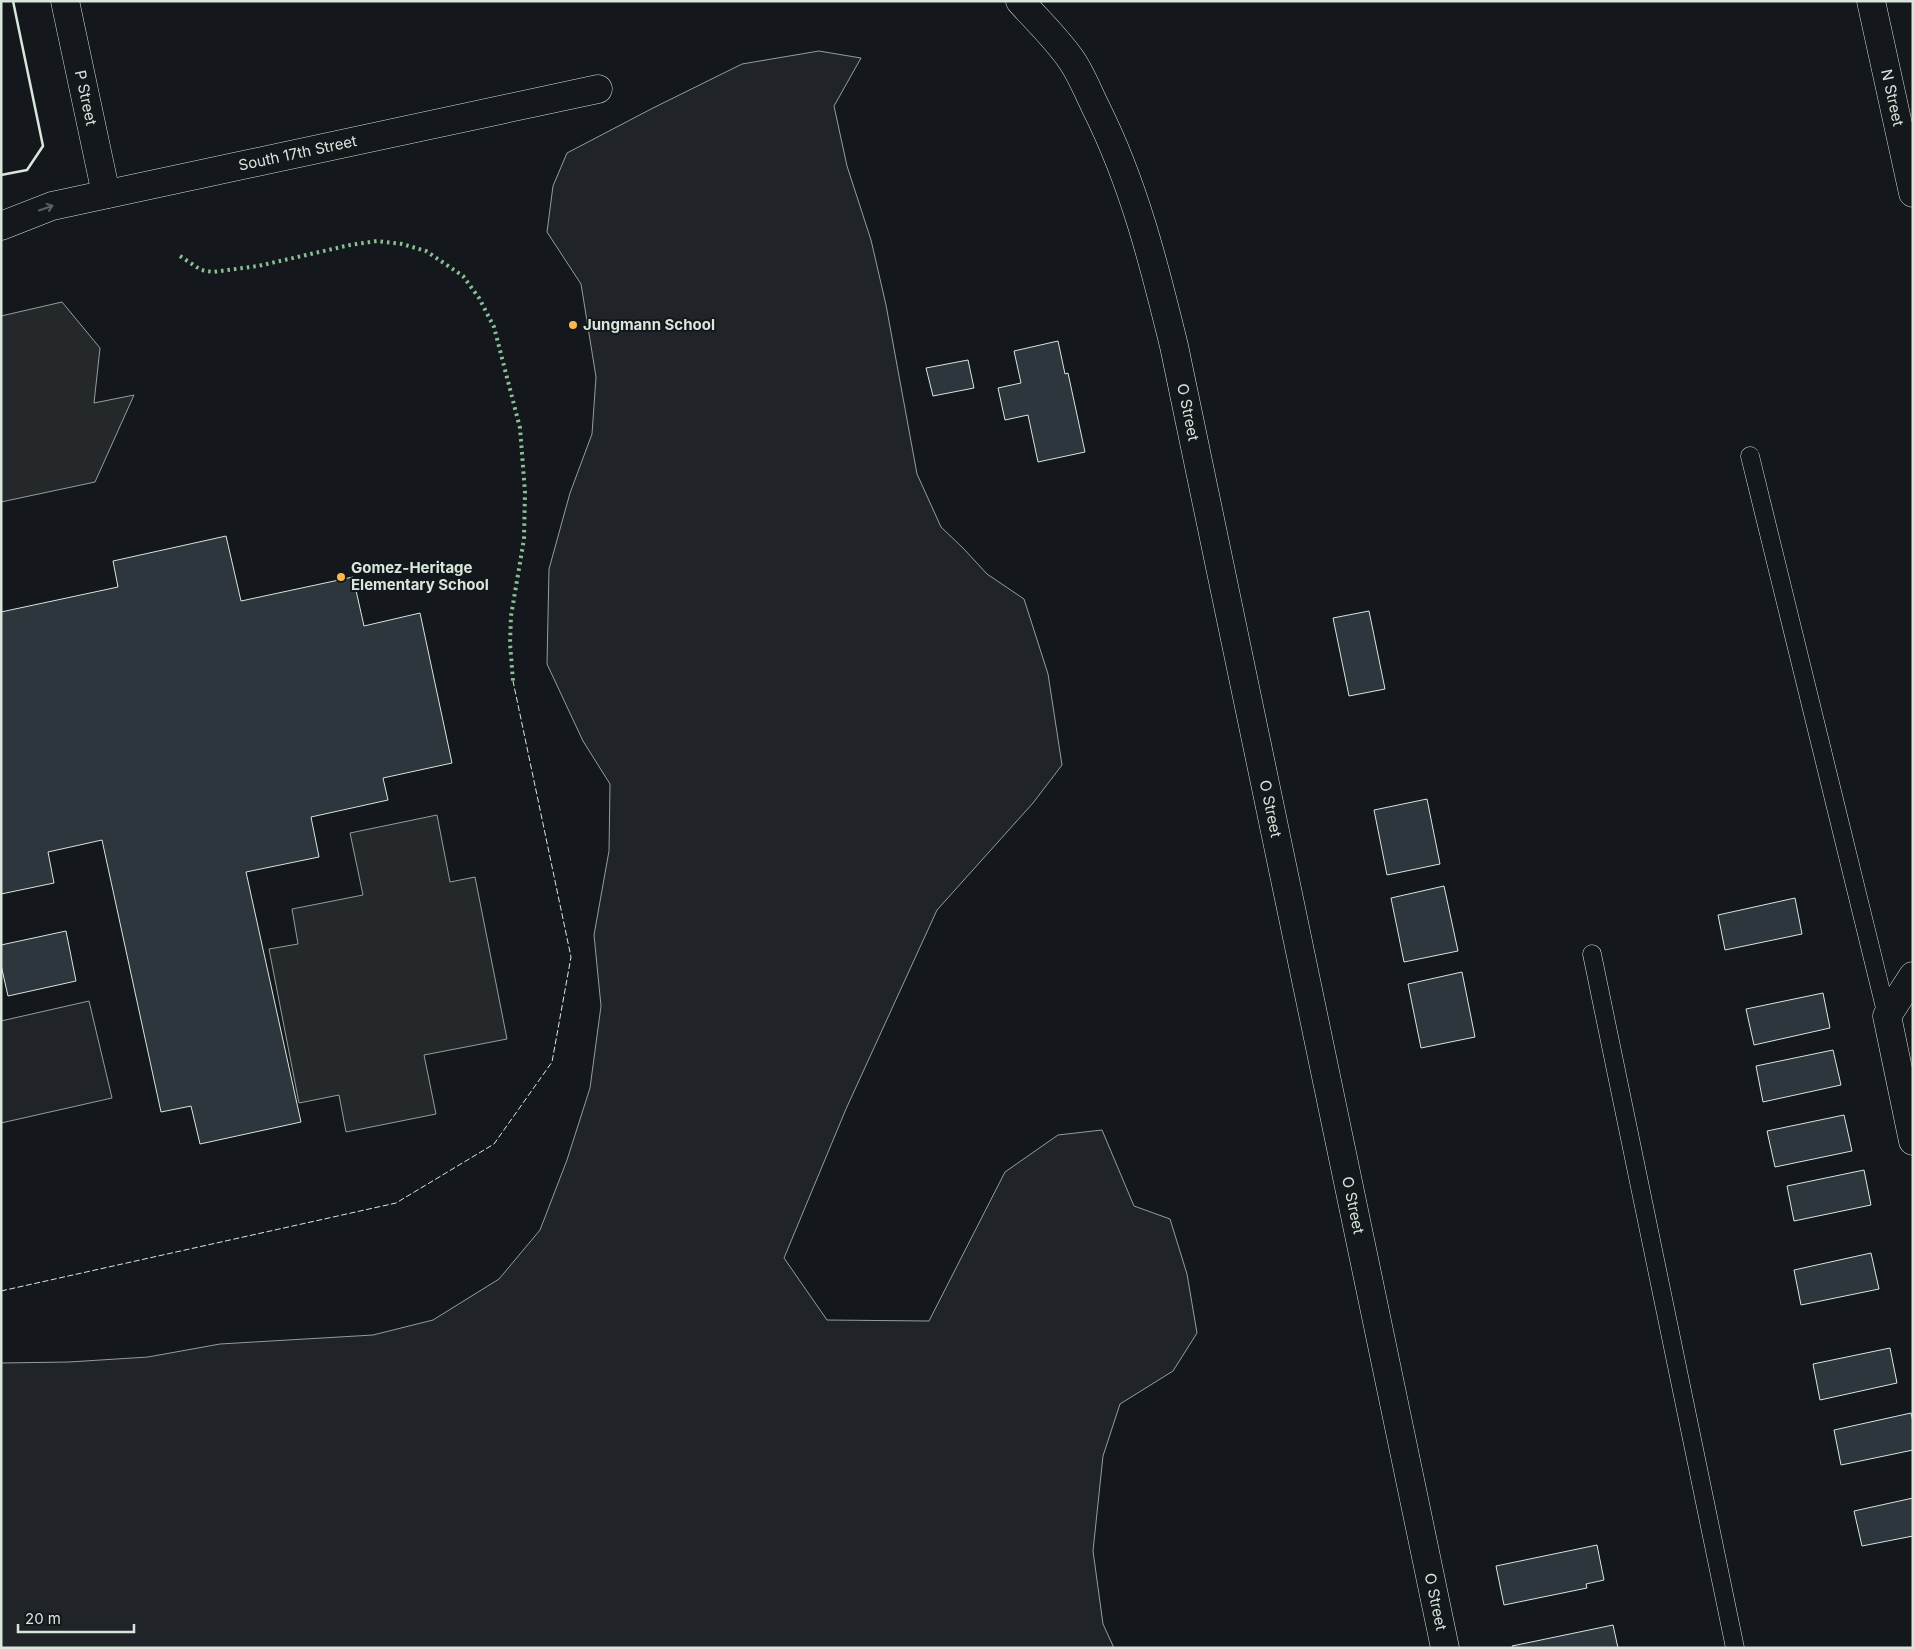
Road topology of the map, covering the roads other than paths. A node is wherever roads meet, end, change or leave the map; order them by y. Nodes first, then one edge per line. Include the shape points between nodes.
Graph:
1 (65, 1) edge
2 (1020, 1) edge
3 (1872, 1) edge
4 (598, 89) dead end
5 (1913, 193) edge
6 (106, 194) junction
7 (1, 226) edge
8 (1750, 456) dead end
9 (1592, 954) dead end
10 (1913, 976) edge
11 (1887, 1016) junction
12 (1913, 1141) edge
13 (1445, 1648) edge
14 (1734, 1648) edge

1 - 6 street, P Street
2 - 13 street, O Street via 1058,42 1084,84 1110,136 1138,209 1155,268
3 - 5 street, N Street
4 - 6 street, South 17th Street
7 -> 6 street, South 17th Street via 52,206
8 - 11 lane
9 - 14 lane
10 - 11 street
11 - 12 street

